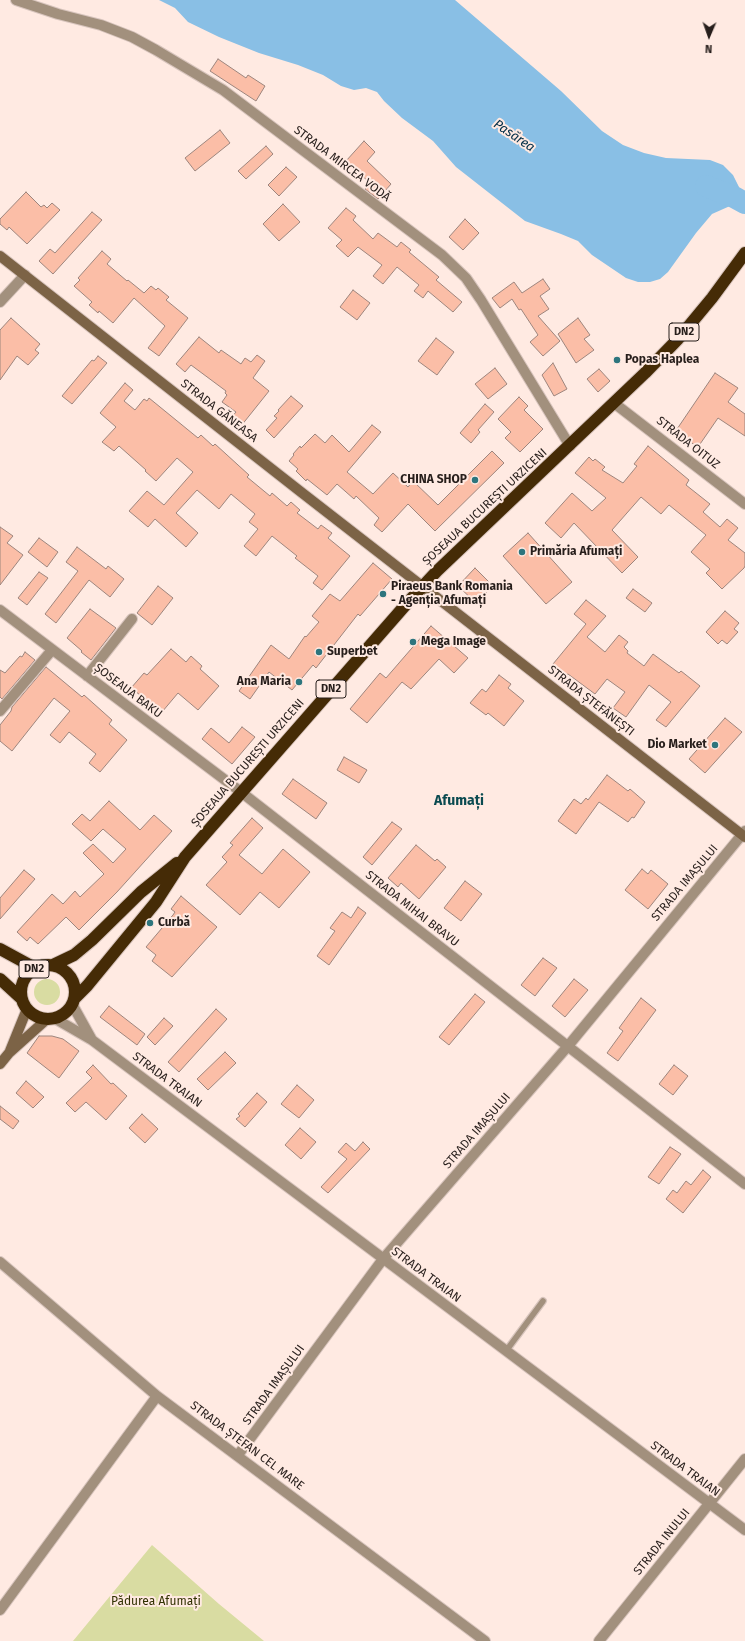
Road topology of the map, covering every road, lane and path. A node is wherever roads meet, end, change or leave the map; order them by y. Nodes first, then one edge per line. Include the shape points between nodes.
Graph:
1 (16, 0) edge
2 (745, 254) edge
3 (0, 256) edge
4 (25, 275) junction
5 (0, 302) edge
6 (614, 403) junction
7 (570, 446) junction
8 (745, 504) edge
9 (422, 586) junction
10 (0, 610) edge
11 (132, 619) dead end
12 (52, 650) junction
13 (87, 676) junction
14 (0, 711) edge
15 (241, 792) junction
16 (744, 834) edge
17 (185, 857) junction
18 (0, 949) edge
19 (53, 966) junction
20 (35, 968) junction
21 (0, 979) edge
22 (73, 1001) junction
23 (24, 1004) junction
24 (50, 1018) junction
25 (92, 1040) junction
26 (568, 1046) junction
27 (9, 1053) junction
28 (0, 1064) edge
29 (745, 1184) edge
30 (383, 1259) junction
31 (0, 1262) edge
32 (543, 1301) dead end
33 (506, 1351) junction
34 (157, 1396) junction
35 (238, 1455) junction
36 (745, 1459) edge
37 (710, 1504) junction
38 (745, 1530) edge
39 (0, 1610) edge
40 (485, 1641) edge
41 (599, 1641) edge

1 - 7 street, STRADA MIRCEA VODĂ via 101,25 132,37 223,90 442,255 466,278 481,300
2 - 6 highway, ȘOSEAUA BUCUREȘTI URZICENI / DN2 via 678,339
3 - 4 main road, STRADA GĂNEASA
4 - 5 street
4 - 9 main road, STRADA GĂNEASA
6 - 7 highway, ȘOSEAUA BUCUREȘTI URZICENI / DN2
6 - 8 street, STRADA OITUZ
7 - 9 highway, ȘOSEAUA BUCUREȘTI URZICENI / DN2
9 - 15 highway, ȘOSEAUA BUCUREȘTI URZICENI / DN2
9 - 16 main road, STRADA ȘTEFĂNEȘTI
10 - 12 street, ȘOSEAUA BAKU
11 - 13 street
12 - 13 street, ȘOSEAUA BAKU
12 - 14 street
13 - 15 street, ȘOSEAUA BAKU
15 - 17 highway, ȘOSEAUA BUCUREȘTI URZICENI / DN2
15 - 26 street, STRADA MIHAI BRAVU
16 - 26 street, STRADA IMAȘULUI
17 - 19 highway, ȘOSEAUA BUCUREȘTI URZICENI / DN2 via 141,892 92,940
17 - 22 highway, ȘOSEAUA BUCUREȘTI URZICENI / DN2 via 156,902
18 - 20 highway, DN2
19 - 20 highway, ȘOSEAUA BUCUREȘTI URZICENI / DN2
19 - 22 highway, DN2 via 68,974 74,990
20 - 23 highway, DN2 via 26,976 21,987
21 - 23 highway, DN2
22 - 24 highway, ȘOSEAUA BUCUREȘTI URZICENI / DN2 via 62,1015
22 - 25 street, STRADA TRAIAN
23 - 24 highway, DN2 via 39,1017
23 - 27 main road
24 - 25 street, STRADA TRAIAN
24 - 27 main road
25 - 30 street, STRADA TRAIAN
26 - 29 street, STRADA MIHAI BRAVU
26 - 30 street, STRADA IMAȘULUI
27 - 28 main road
30 - 33 street, STRADA TRAIAN
30 - 35 street, STRADA IMAȘULUI
31 - 34 street, STRADA ȘTEFAN CEL MARE
32 - 33 lane
33 - 37 street, STRADA TRAIAN
34 - 35 street, STRADA ȘTEFAN CEL MARE
34 - 39 street
35 - 40 street, STRADA ȘTEFAN CEL MARE
36 - 37 street, STRADA INULUI
37 - 38 street, STRADA TRAIAN
37 - 41 street, STRADA INULUI

